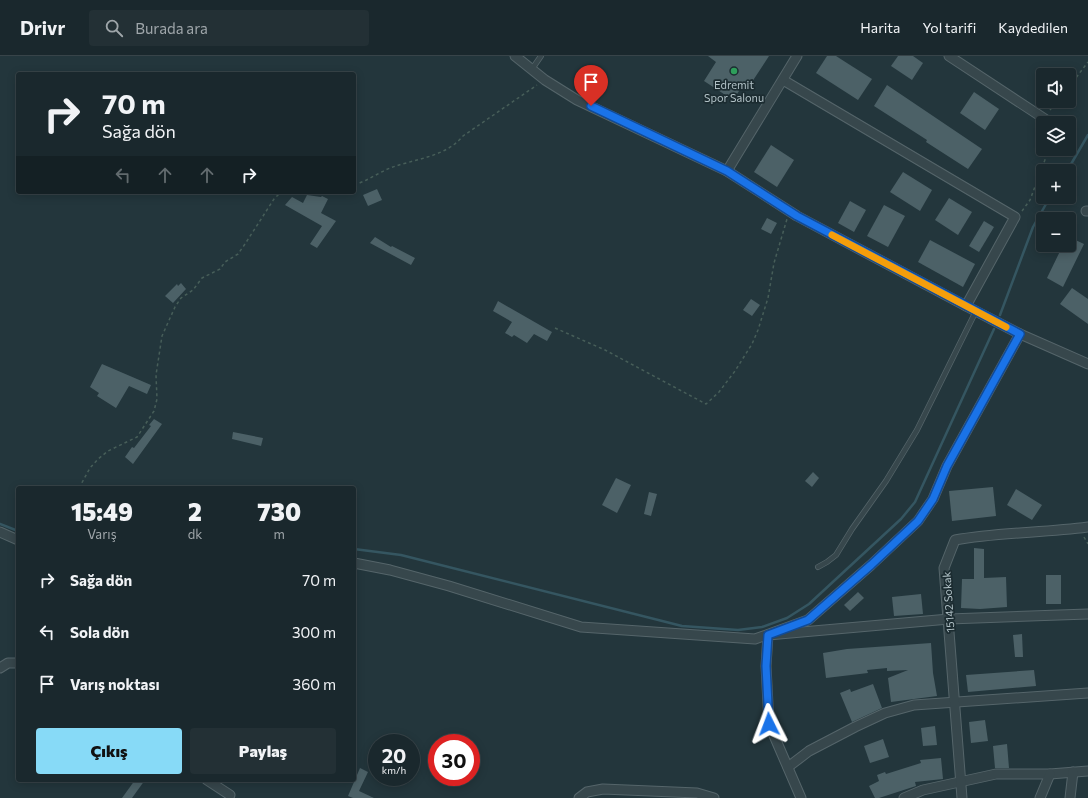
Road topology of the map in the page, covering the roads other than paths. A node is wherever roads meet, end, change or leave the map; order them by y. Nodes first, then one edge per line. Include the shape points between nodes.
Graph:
1 (515, 56) edge
2 (541, 56) edge
3 (797, 56) edge
4 (949, 56) edge
5 (532, 69) junction
6 (783, 80) junction
7 (1041, 116) edge
8 (727, 171) junction
9 (966, 306) junction
10 (976, 311) junction
11 (1020, 334) junction
12 (1088, 364) edge
13 (1088, 527) edge
14 (0, 532) edge
15 (16, 539) edge
16 (356, 563) edge
17 (818, 567) dead end
18 (1088, 614) edge
19 (949, 619) junction
20 (768, 635) junction
21 (16, 663) edge
22 (0, 668) edge
23 (1088, 693) edge
24 (954, 702) junction
25 (788, 767) junction
26 (1088, 771) edge
27 (1072, 772) junction
28 (1050, 774) junction
29 (210, 782) edge
30 (962, 782) junction
31 (605, 794) edge
32 (230, 795) dead end
33 (579, 798) edge
34 (714, 798) edge
35 (801, 798) edge
36 (904, 798) edge
37 (962, 798) edge
38 (1040, 798) edge
39 (1070, 798) edge

1 - 5 street
2 - 5 lane
3 - 6 street
4 - 7 street
5 - 8 street via 577,100
6 - 8 street
6 - 9 street via 1015,217
8 - 9 street via 789,212
9 - 10 street
10 - 11 street
10 - 17 lane via 931,404 902,456 836,555
11 - 12 street
11 - 20 street via 947,466 933,499 918,521 808,620
13 - 19 street, 15142 Sokak via 1057,532 984,535 955,540 944,568
14 - 15 street
16 - 20 street via 449,586 581,627 755,639
18 - 19 street
19 - 20 street
19 - 24 street, 15142 Sokak
20 - 25 street via 766,666 769,724
21 - 22 street via 8,663
23 - 24 street
24 - 25 street via 914,705 885,714 809,751
24 - 30 street, 15142 Sokak
25 - 35 street
26 - 27 street
27 - 28 street
27 - 39 street
28 - 30 street via 996,774
28 - 38 street
29 - 32 street
30 - 36 street via 923,790
30 - 37 street, 15142 Sokak
31 - 33 street via 587,792
31 - 34 street via 697,792

